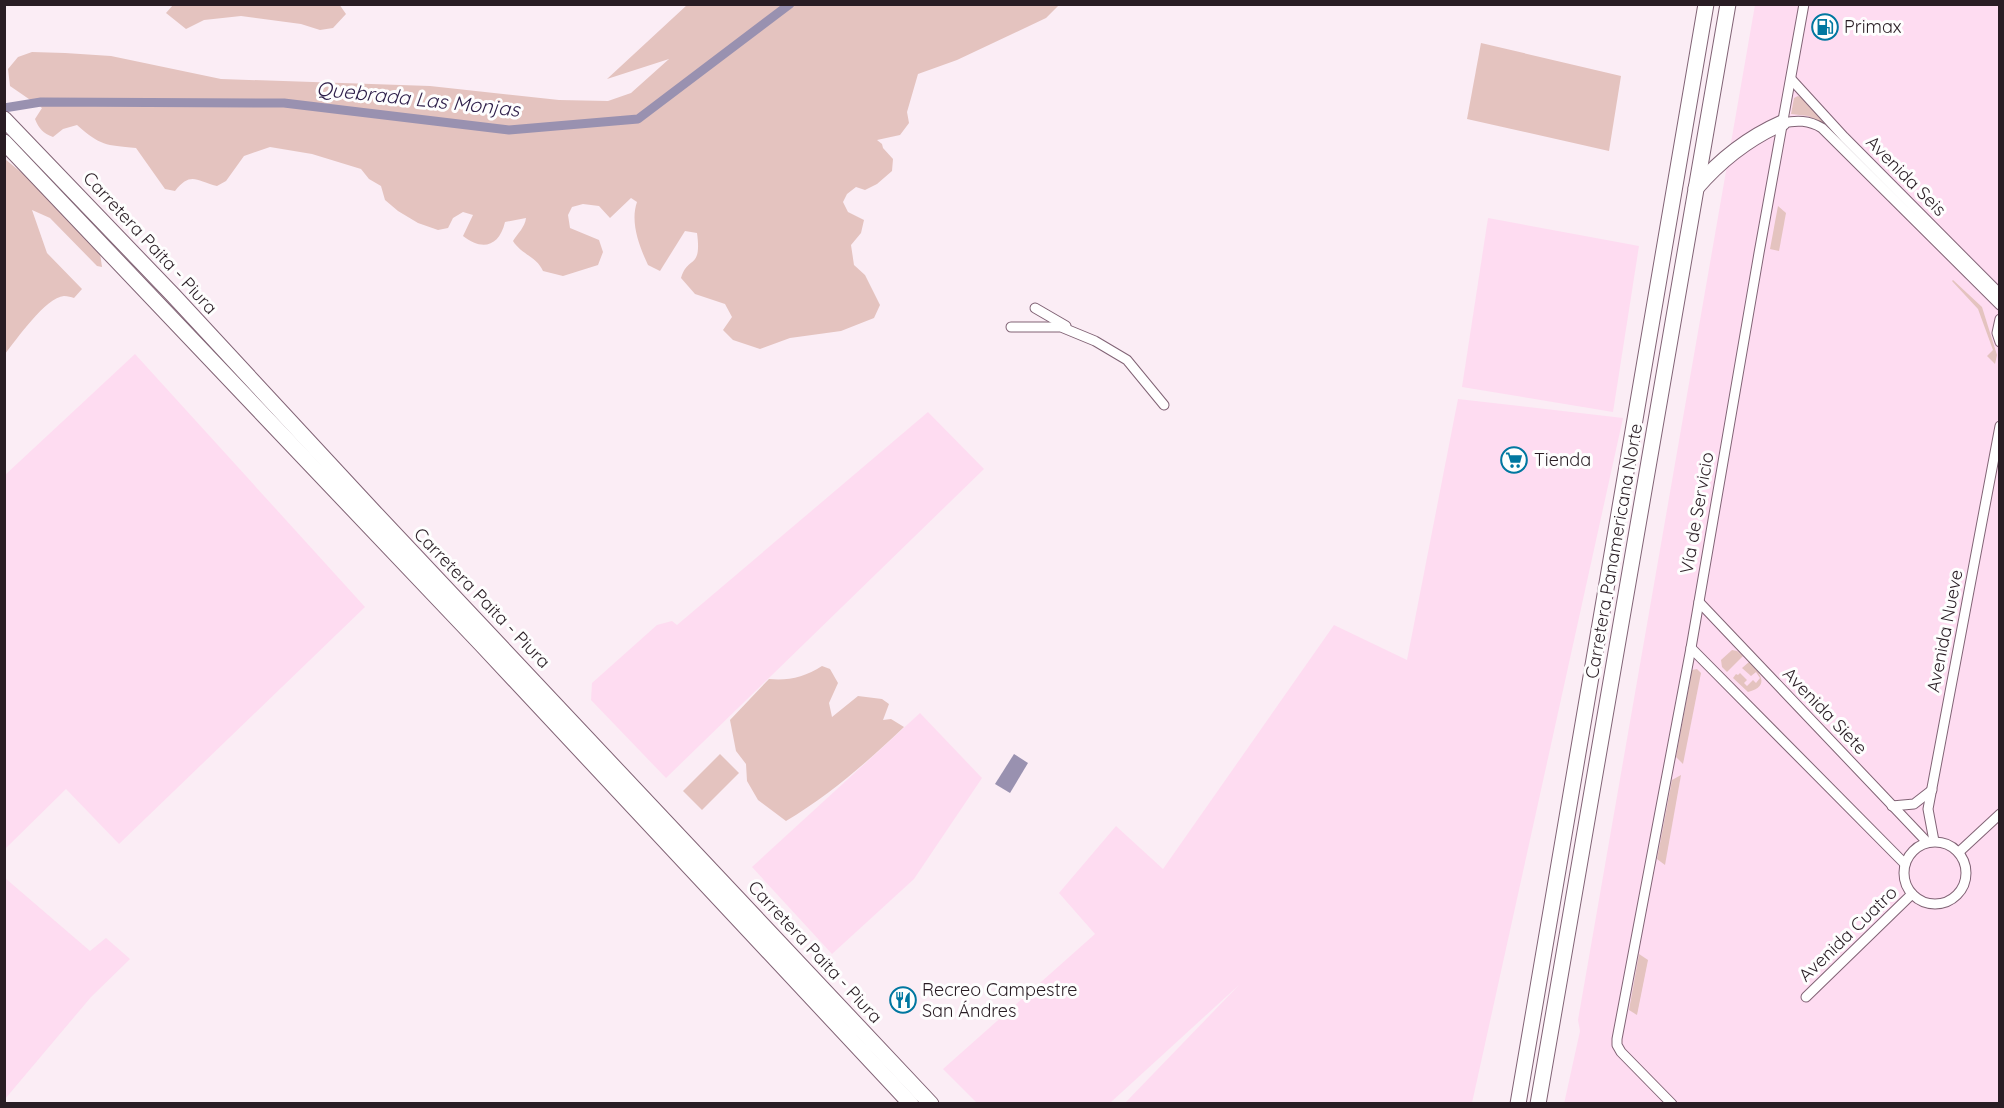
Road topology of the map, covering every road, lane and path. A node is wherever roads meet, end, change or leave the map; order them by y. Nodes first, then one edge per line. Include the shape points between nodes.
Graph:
1 (1706, 4) edge
2 (1728, 4) edge
3 (1804, 4) edge
4 (1791, 79) junction
5 (6, 120) edge
6 (1782, 123) junction
7 (4, 142) edge
8 (1696, 188) junction
9 (1980, 285) junction
10 (1995, 286) edge
11 (2000, 294) edge
12 (2000, 305) edge
13 (1035, 308) dead end
14 (1653, 309) junction
15 (1675, 312) junction
16 (2000, 319) edge
17 (1011, 327) dead end
18 (1075, 332) junction
19 (2000, 342) edge
20 (1164, 405) dead end
21 (2000, 426) edge
22 (1699, 602) junction
23 (1691, 648) junction
24 (1932, 790) junction
25 (1892, 806) junction
26 (2000, 814) edge
27 (1930, 842) junction
28 (1959, 852) junction
29 (1559, 860) junction
30 (1579, 863) junction
31 (1905, 864) junction
32 (1912, 894) junction
33 (1806, 997) dead end
34 (911, 1104) edge
35 (931, 1104) edge
36 (1518, 1104) edge
37 (1538, 1104) edge
38 (1672, 1104) edge

1 - 14 highway, Carretera Panamericana Norte
2 - 8 highway, Carretera Panamericana Norte
3 - 4 street, Vía de Servicio
4 - 6 street, Vía de Servicio
4 - 10 street, Avenida Seis
5 - 35 highway, Carretera Paita - Piura
6 - 8 highway via 1739,147
6 - 9 street, Avenida Seis via 1801,120 1822,128
6 - 22 street, Vía de Servicio
7 - 34 highway, Carretera Paita - Piura
8 - 15 highway, Carretera Panamericana Norte
9 - 10 street
9 - 12 street, Avenida Seis
10 - 11 street, Avenida Seis
13 - 18 street
14 - 15 highway
14 - 29 highway, Carretera Panamericana Norte
15 - 30 highway, Carretera Panamericana Norte
16 - 19 street via 1996,333
17 - 18 street via 1061,327
18 - 20 street via 1127,360
21 - 24 street, Avenida Nueve
22 - 23 street, Vía de Servicio
22 - 25 street, Avenida Siete
23 - 31 street
23 - 38 street, Vía de Servicio via 1617,1045
24 - 25 street via 1914,804
24 - 27 street, Avenida Nueve via 1928,809
25 - 27 street, Avenida Siete
26 - 28 street
27 - 28 street via 1948,844
27 - 31 street via 1912,850
28 - 32 street via 1966,875 1956,896 1934,904
29 - 30 highway
29 - 36 highway, Carretera Panamericana Norte
30 - 37 highway, Carretera Panamericana Norte
31 - 32 street via 1904,880
32 - 33 street, Avenida Cuatro

